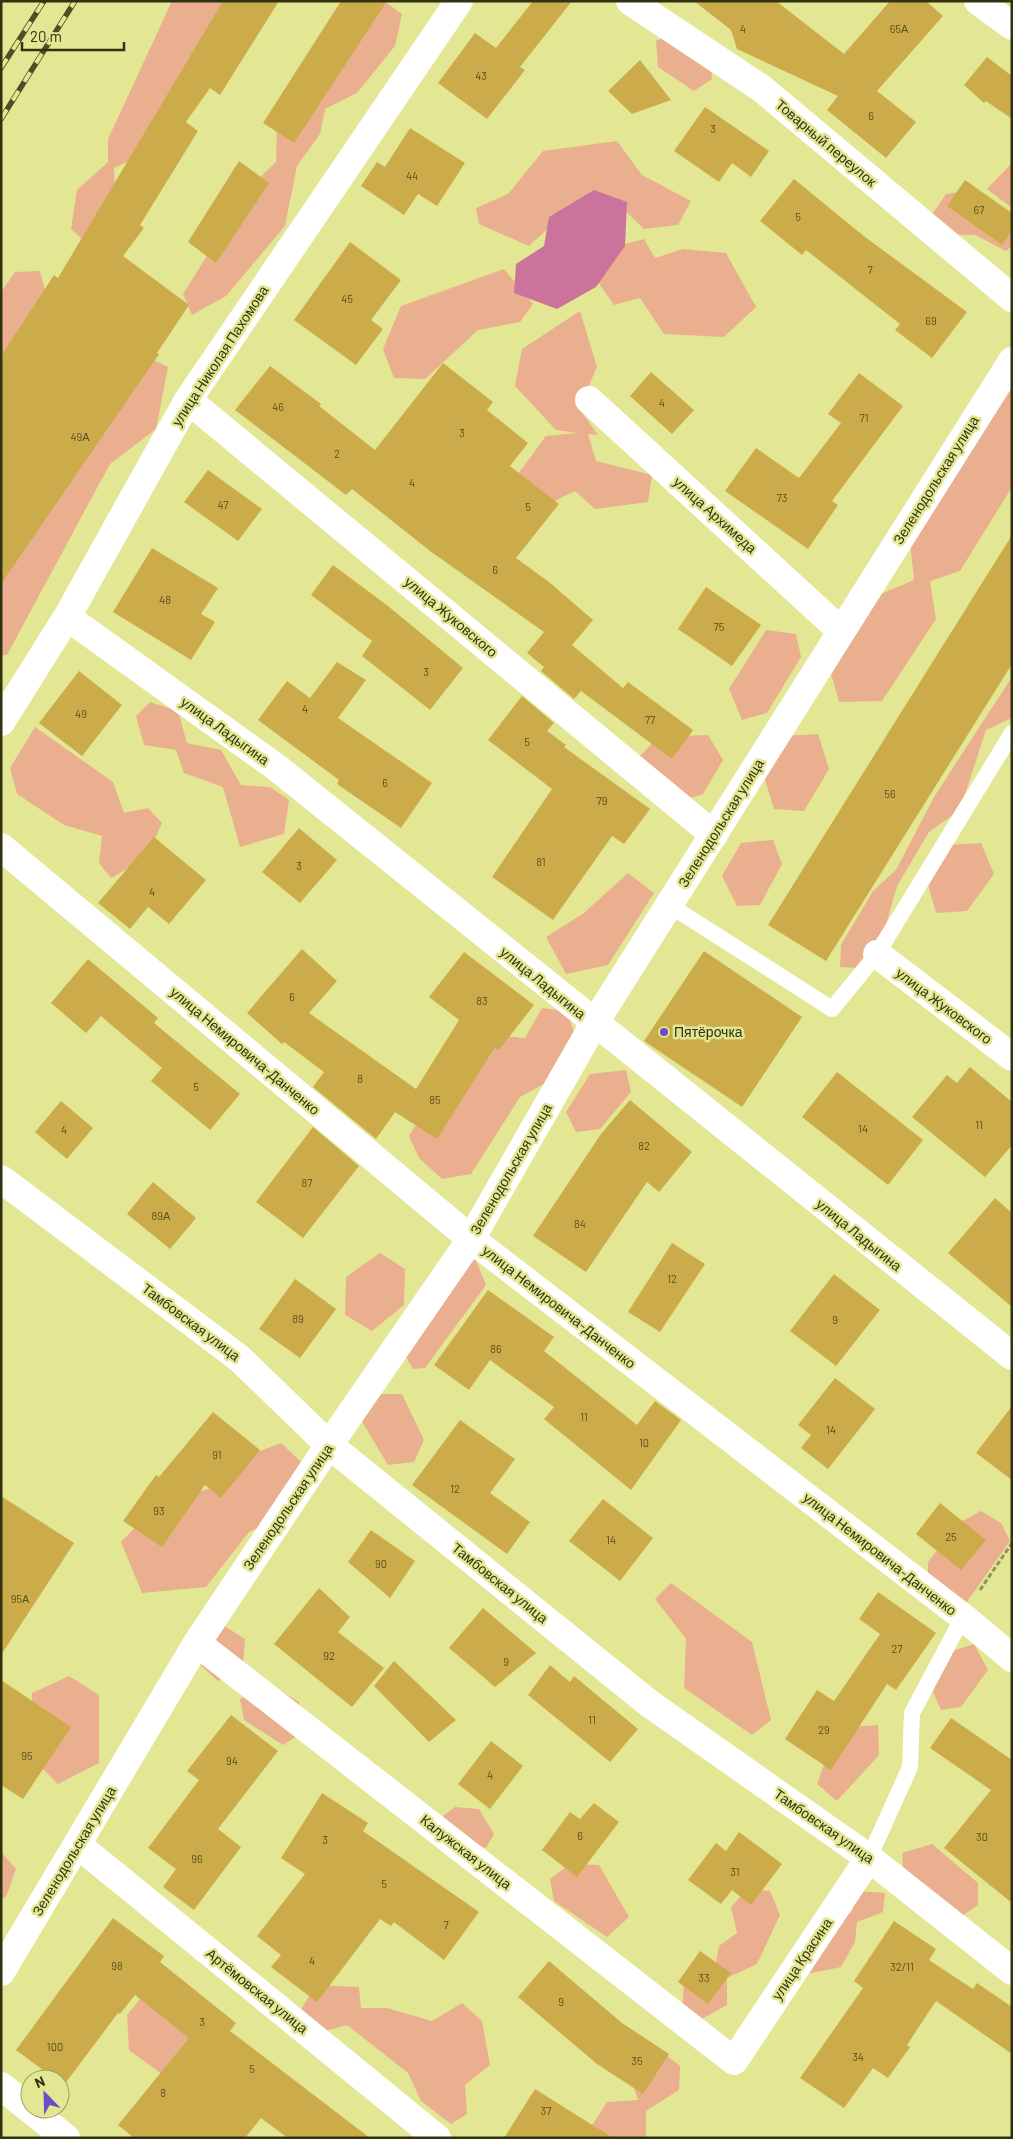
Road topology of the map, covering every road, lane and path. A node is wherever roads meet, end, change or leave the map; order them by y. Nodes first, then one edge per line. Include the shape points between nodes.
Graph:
1 (459, 1) edge
2 (630, 1) edge
3 (978, 1) edge
4 (1012, 26) edge
5 (1012, 298) edge
6 (1012, 361) edge
7 (188, 400) junction
8 (589, 400) dead end
9 (67, 617) junction
10 (841, 631) junction
11 (1, 722) edge
12 (1012, 733) edge
13 (714, 834) junction
14 (1, 847) edge
15 (669, 905) junction
16 (877, 954) junction
17 (594, 1024) junction
18 (1012, 1057) edge
19 (1, 1179) edge
20 (471, 1239) junction
21 (1012, 1356) edge
22 (329, 1445) junction
23 (1012, 1543) edge
24 (963, 1617) junction
25 (197, 1644) junction
26 (1012, 1658) edge
27 (78, 1845) junction
28 (869, 1858) junction
29 (1012, 1971) edge
30 (1, 1972) edge
31 (734, 2061) joint
32 (1, 2086) edge
33 (66, 2138) edge
34 (437, 2138) edge

1 - 7 street, улица Николая Пахомова
2 - 5 street, Товарный переулок via 761,88
3 - 4 street
6 - 10 street, Зеленодольская улица
7 - 9 street, улица Николая Пахомова
7 - 13 street, улица Жуковского
8 - 10 street, улица Архимеда
9 - 11 street, улица Николая Пахомова
9 - 17 street, улица Ладыгина via 276,767
10 - 13 street, Зеленодольская улица
12 - 16 lane
13 - 15 street, Зеленодольская улица
14 - 20 street, улица Немировича-Данченко
15 - 16 lane via 832,1009
15 - 17 street, Зеленодольская улица
16 - 18 street, улица Жуковского
17 - 20 street, Зеленодольская улица
17 - 21 street, улица Ладыгина
19 - 22 street, Тамбовская улица via 239,1358
20 - 22 street, Зеленодольская улица
20 - 24 street, улица Немировича-Данченко
22 - 25 street, Зеленодольская улица
22 - 28 street, Тамбовская улица via 650,1704
23 - 24 path
24 - 26 street, улица Немировича-Данченко
24 - 28 lane via 912,1713 910,1767
25 - 27 street, Зеленодольская улица
25 - 31 street, Калужская улица
27 - 30 street, Зеленодольская улица
27 - 34 street, Артёмовская улица
28 - 29 street, Тамбовская улица
28 - 31 street, улица Красина
32 - 33 street

